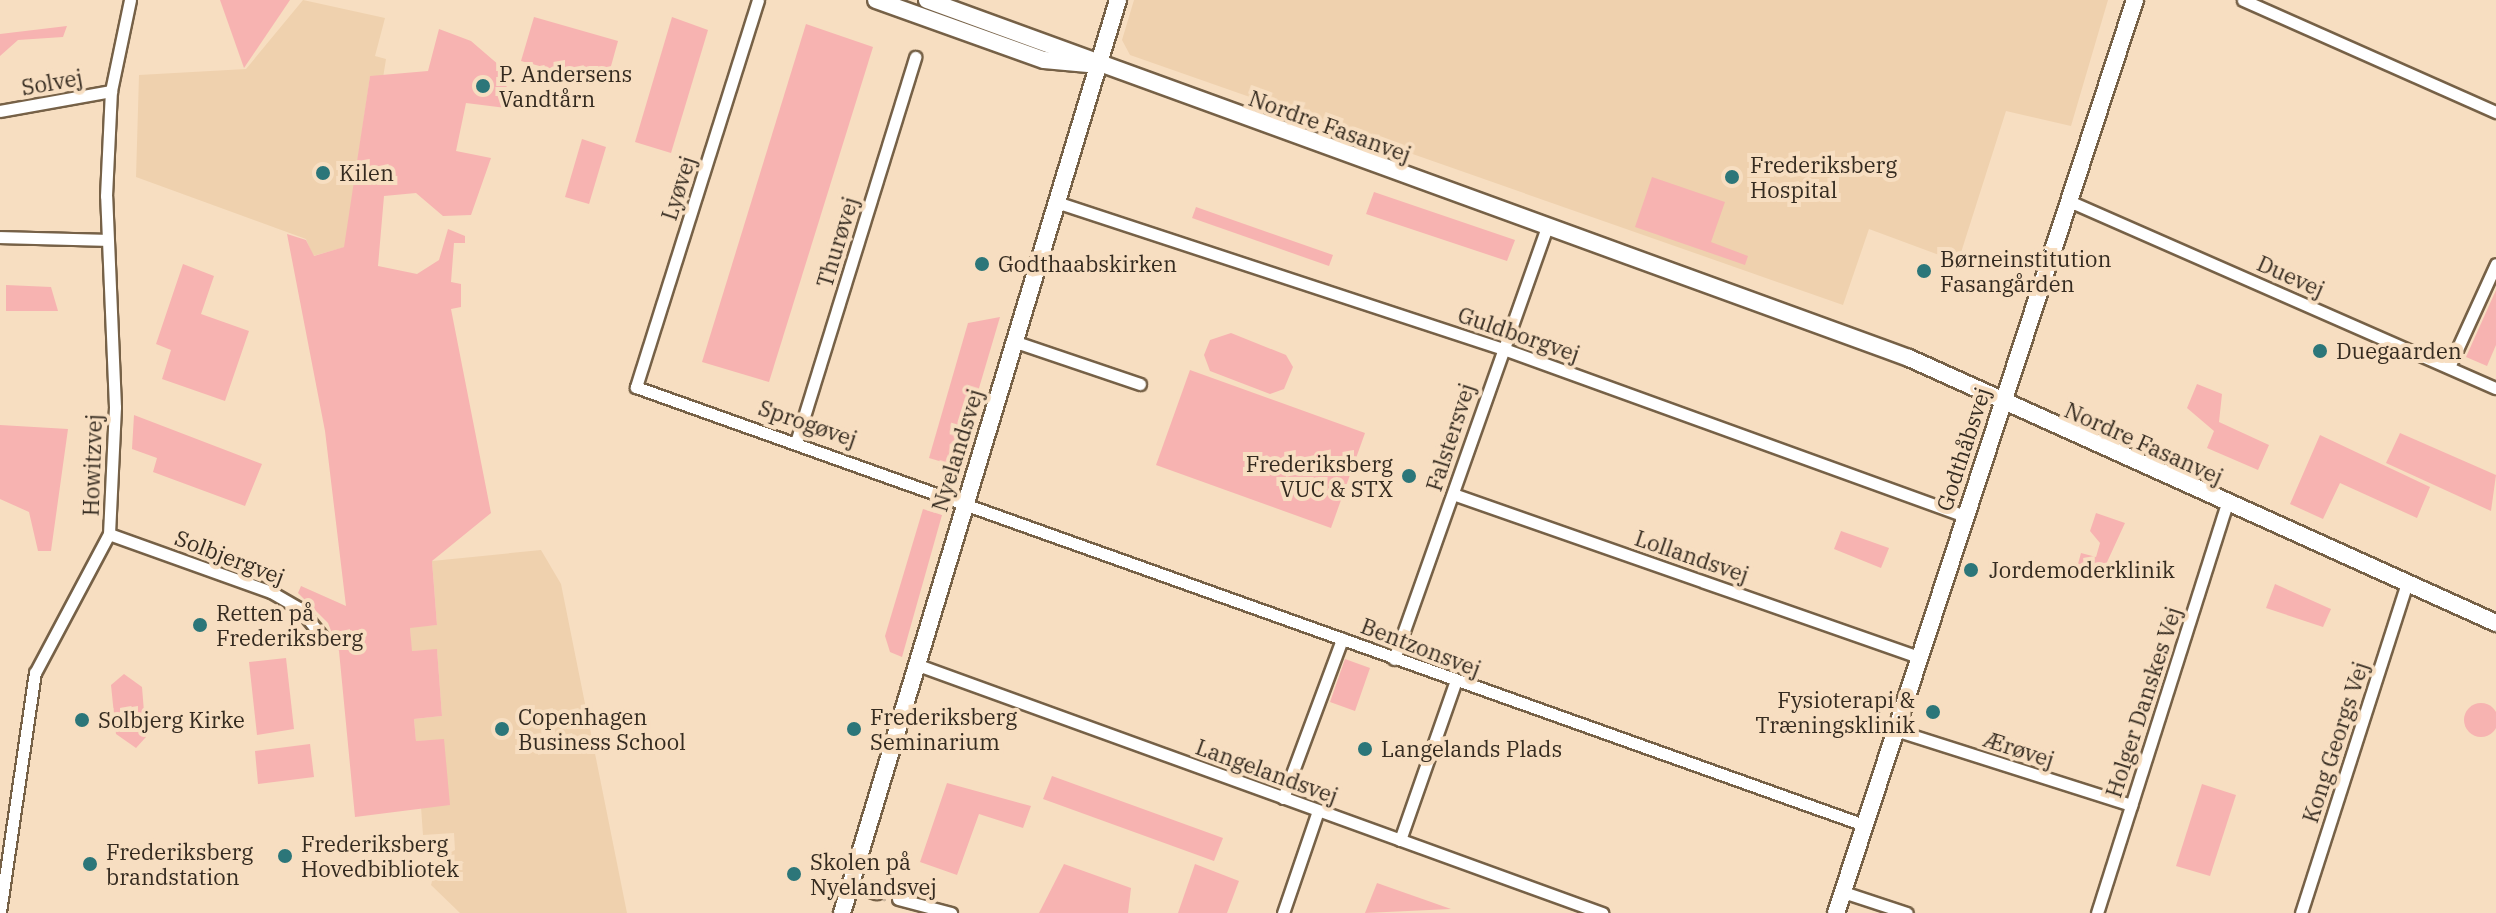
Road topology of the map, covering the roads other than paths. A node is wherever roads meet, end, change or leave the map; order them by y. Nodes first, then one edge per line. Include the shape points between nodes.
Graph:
1 (130, 0) edge
2 (758, 0) edge
3 (876, 0) edge
4 (1118, 0) edge
5 (2135, 0) edge
6 (2243, 0) edge
7 (923, 5) edge
8 (915, 57) dead end
9 (1097, 64) junction
10 (111, 91) junction
11 (0, 111) edge
12 (2496, 112) edge
13 (2069, 201) junction
14 (1056, 202) junction
15 (1547, 228) junction
16 (0, 237) edge
17 (105, 240) junction
18 (2496, 264) edge
19 (1013, 341) junction
20 (1501, 348) junction
21 (2449, 367) junction
22 (1140, 384) dead end
23 (636, 387) joint
24 (2496, 388) edge
25 (2004, 396) junction
26 (797, 439) junction
27 (1453, 494) junction
28 (965, 502) junction
29 (2227, 503) junction
30 (1964, 516) junction
31 (109, 534) junction
32 (2407, 583) junction
33 (2496, 623) edge
34 (323, 638) dead end
35 (1342, 639) junction
36 (1919, 657) junction
37 (1394, 659) junction
38 (918, 665) junction
39 (1455, 683) junction
40 (1895, 730) junction
41 (1283, 798) junction
42 (2131, 805) junction
43 (1318, 811) junction
44 (1864, 825) junction
45 (6, 835) edge
46 (1400, 840) junction
47 (851, 884) junction
48 (1843, 892) junction
49 (876, 893) tunnel mouth
50 (898, 899) tunnel mouth
51 (0, 912) edge
52 (842, 913) edge
53 (951, 913) edge
54 (1283, 913) edge
55 (1602, 913) edge
56 (1836, 913) edge
57 (1907, 913) edge
58 (2097, 913) edge
59 (2301, 913) edge

1 - 10 street, Howitzvej
2 - 23 street, Lyøvej
3 - 7 street, Nordre Fasanvej
4 - 9 street, Nyelandsvej
5 - 13 street, Godthåbsvej
6 - 12 street
7 - 9 street, Nordre Fasanvej
8 - 26 street, Thurøvej
9 - 14 street, Nyelandsvej
9 - 15 street, Nordre Fasanvej
10 - 11 street, Solvej
10 - 17 street, Howitzvej
13 - 21 street, Duevej
13 - 25 street, Godthåbsvej
14 - 19 street, Nyelandsvej
14 - 20 street, Guldborgvej
15 - 20 street, Falstersvej
15 - 25 street, Nordre Fasanvej via 1774,307
16 - 17 street
17 - 31 street, Howitzvej via 115,407
18 - 21 street
19 - 22 street
19 - 28 street, Nyelandsvej
20 - 27 street, Falstersvej
20 - 30 street, Guldborgvej
21 - 24 street, Duevej
23 - 26 street, Sprogøvej
25 - 29 street, Nordre Fasanvej via 2028,417
25 - 30 street, Godthåbsvej
26 - 28 street, Sprogøvej
27 - 36 street, Lollandsvej
27 - 37 street, Falstersvej
28 - 35 street, Bentzonsvej
28 - 38 street, Nyelandsvej
29 - 32 street, Nordre Fasanvej
29 - 42 street, Holger Danskes Vej
30 - 36 street, Godthåbsvej
31 - 34 street, Solbjergvej via 271,592 299,608
31 - 45 street, Howitzvej via 37,665
32 - 33 street, Nordre Fasanvej
32 - 59 street, Kong Georgs Vej
35 - 37 street, Bentzonsvej
35 - 41 street
36 - 40 street, Godthåbsvej
37 - 39 street, Bentzonsvej
38 - 41 street, Langelandsvej
38 - 47 street, Nyelandsvej
39 - 44 street, Bentzonsvej
39 - 46 street
40 - 42 street, Ærøvej
40 - 44 street, Godthåbsvej
41 - 43 street, Langelandsvej
42 - 58 street, Holger Danskes Vej
43 - 46 street, Langelandsvej
43 - 54 street
44 - 48 street, Godthåbsvej
45 - 51 street, Howitzvej
46 - 55 street, Langelandsvej
47 - 49 street
47 - 52 street, Nyelandsvej
48 - 56 street, Godthåbsvej
48 - 57 street
50 - 53 street

